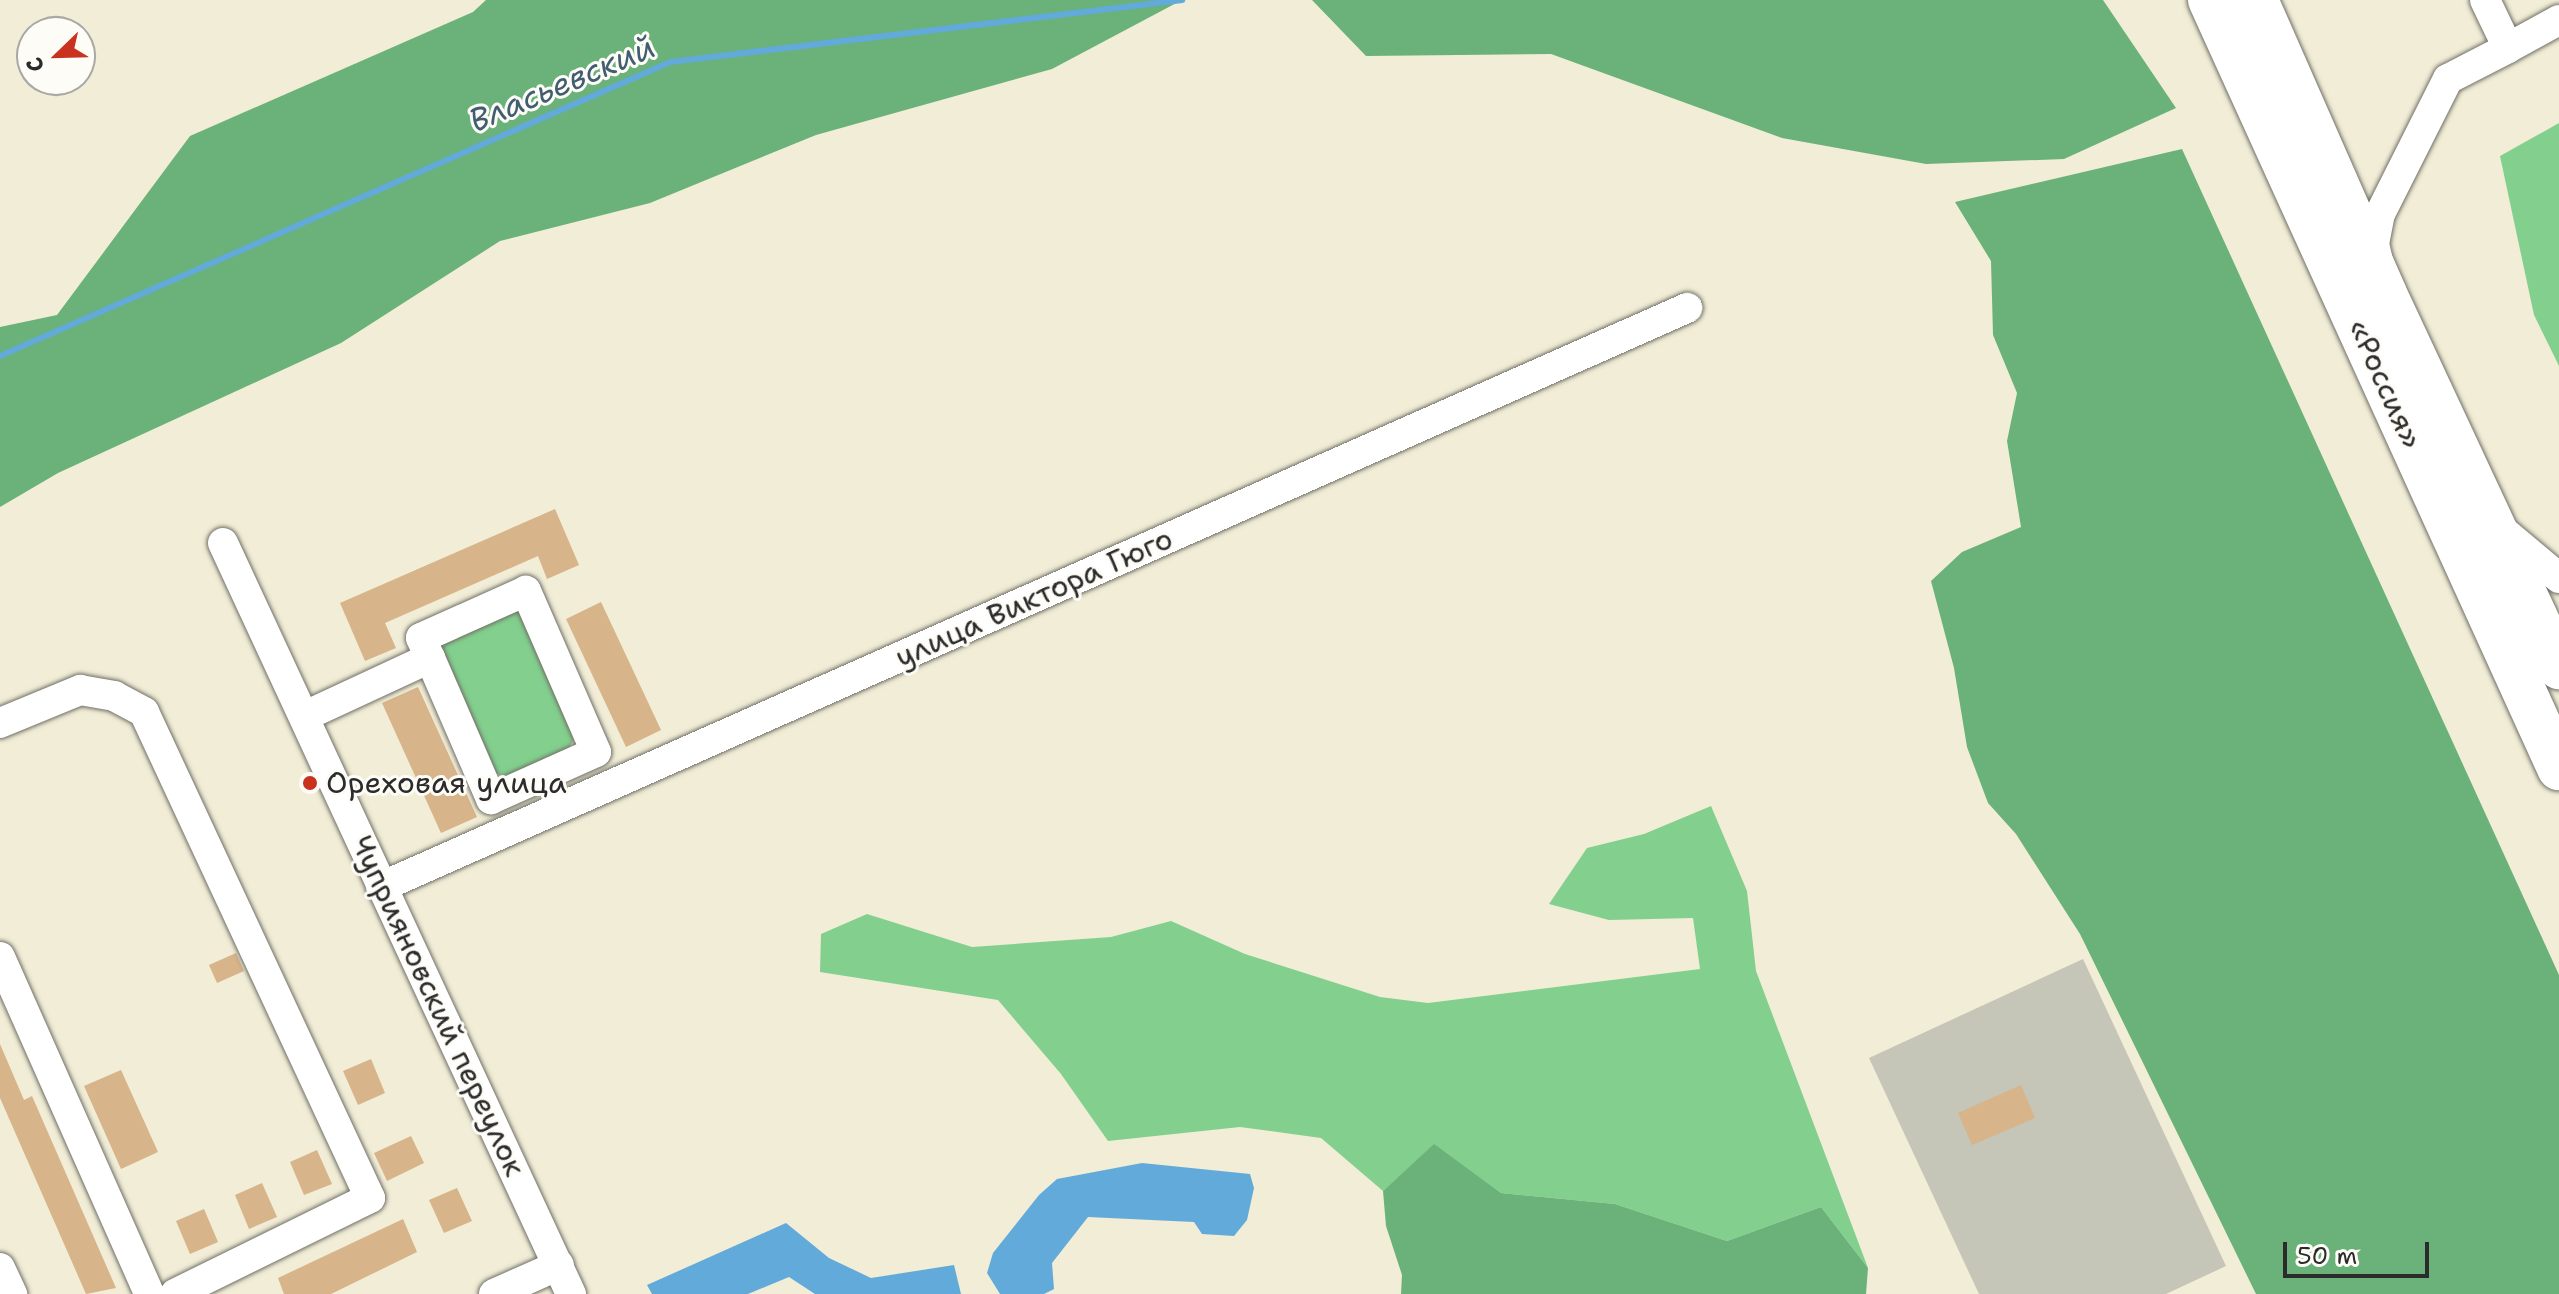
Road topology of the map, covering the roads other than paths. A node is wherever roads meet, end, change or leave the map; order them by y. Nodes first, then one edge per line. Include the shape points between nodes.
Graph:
1 (2210, 0) edge
2 (2256, 0) edge
3 (2485, 0) edge
4 (2559, 20) edge
5 (2508, 48) junction
6 (2385, 294) junction
7 (1687, 308) dead end
8 (2491, 520) junction
9 (223, 543) dead end
10 (2559, 578) edge
11 (430, 658) junction
12 (2559, 667) edge
13 (305, 716) junction
14 (0, 723) edge
15 (2559, 768) edge
16 (381, 887) junction
17 (0, 957) edge
18 (559, 1265) junction
19 (0, 1268) edge
20 (12, 1294) edge
21 (149, 1294) edge
22 (175, 1294) edge
23 (494, 1294) edge
24 (571, 1294) edge

1 - 15 highway, «Россия»
2 - 6 highway, «Россия»
3 - 5 street
4 - 5 street
5 - 6 street via 2448,79 2380,214 2374,244
6 - 8 highway, «Россия»
7 - 16 street, улица Виктора Гюго
8 - 10 street
8 - 12 highway, «Россия»
9 - 13 street, Чуприяновский переулок
11 - 11 street via 491,799 596,752 526,591 421,638
11 - 13 street
13 - 16 street, Чуприяновский переулок
14 - 22 street via 80,690 114,696 144,712 370,1198
16 - 18 street, Чуприяновский переулок
17 - 21 street
18 - 23 street
18 - 24 street, Чуприяновский переулок
19 - 20 street

